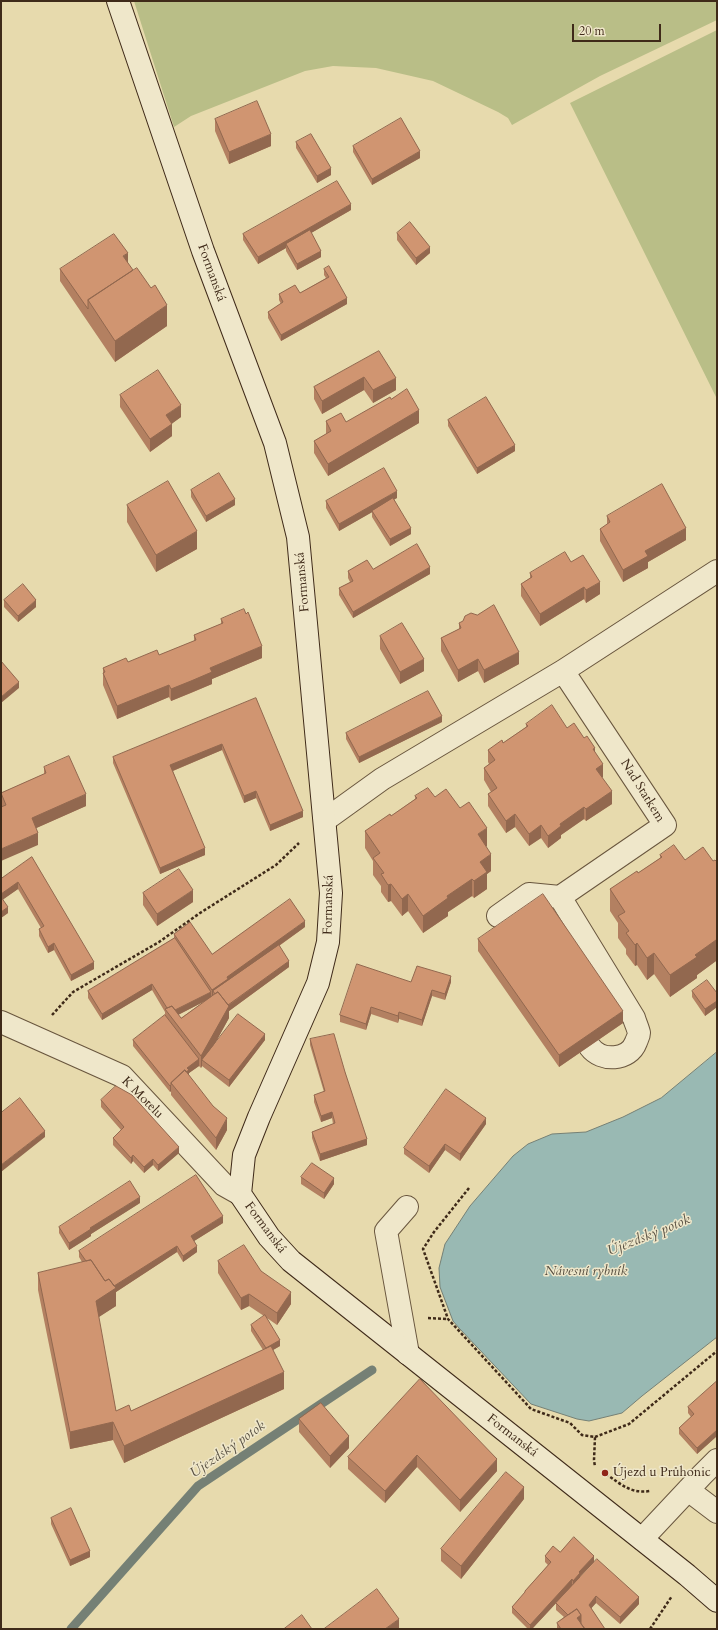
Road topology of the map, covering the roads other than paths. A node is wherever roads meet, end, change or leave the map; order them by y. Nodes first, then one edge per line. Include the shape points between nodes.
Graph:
1 (118, 1) edge
2 (717, 571) edge
3 (563, 671) junction
4 (325, 820) junction
5 (560, 897) junction
6 (498, 916) dead end
7 (1, 1022) edge
8 (590, 1047) edge
9 (240, 1194) junction
10 (407, 1207) dead end
11 (408, 1354) junction
12 (717, 1460) edge
13 (688, 1490) junction
14 (717, 1512) edge
15 (642, 1539) junction
16 (717, 1601) edge

1 - 4 street, Formanská via 203,251 275,443 298,537
2 - 3 street
3 - 4 street via 382,779
3 - 5 street, Nad Statkem via 665,825
4 - 9 street, Formanská via 331,893 328,942 318,983 244,1155
5 - 6 street via 529,894
5 - 8 street via 634,1018 639,1033 633,1048 619,1057 595,1054
7 - 9 street, K Motelu via 122,1076 224,1185
9 - 11 street, Formanská via 268,1237 291,1261
10 - 11 street via 386,1231
11 - 15 street, Formanská
12 - 13 street
13 - 14 street
13 - 15 street
15 - 16 street, Formanská

